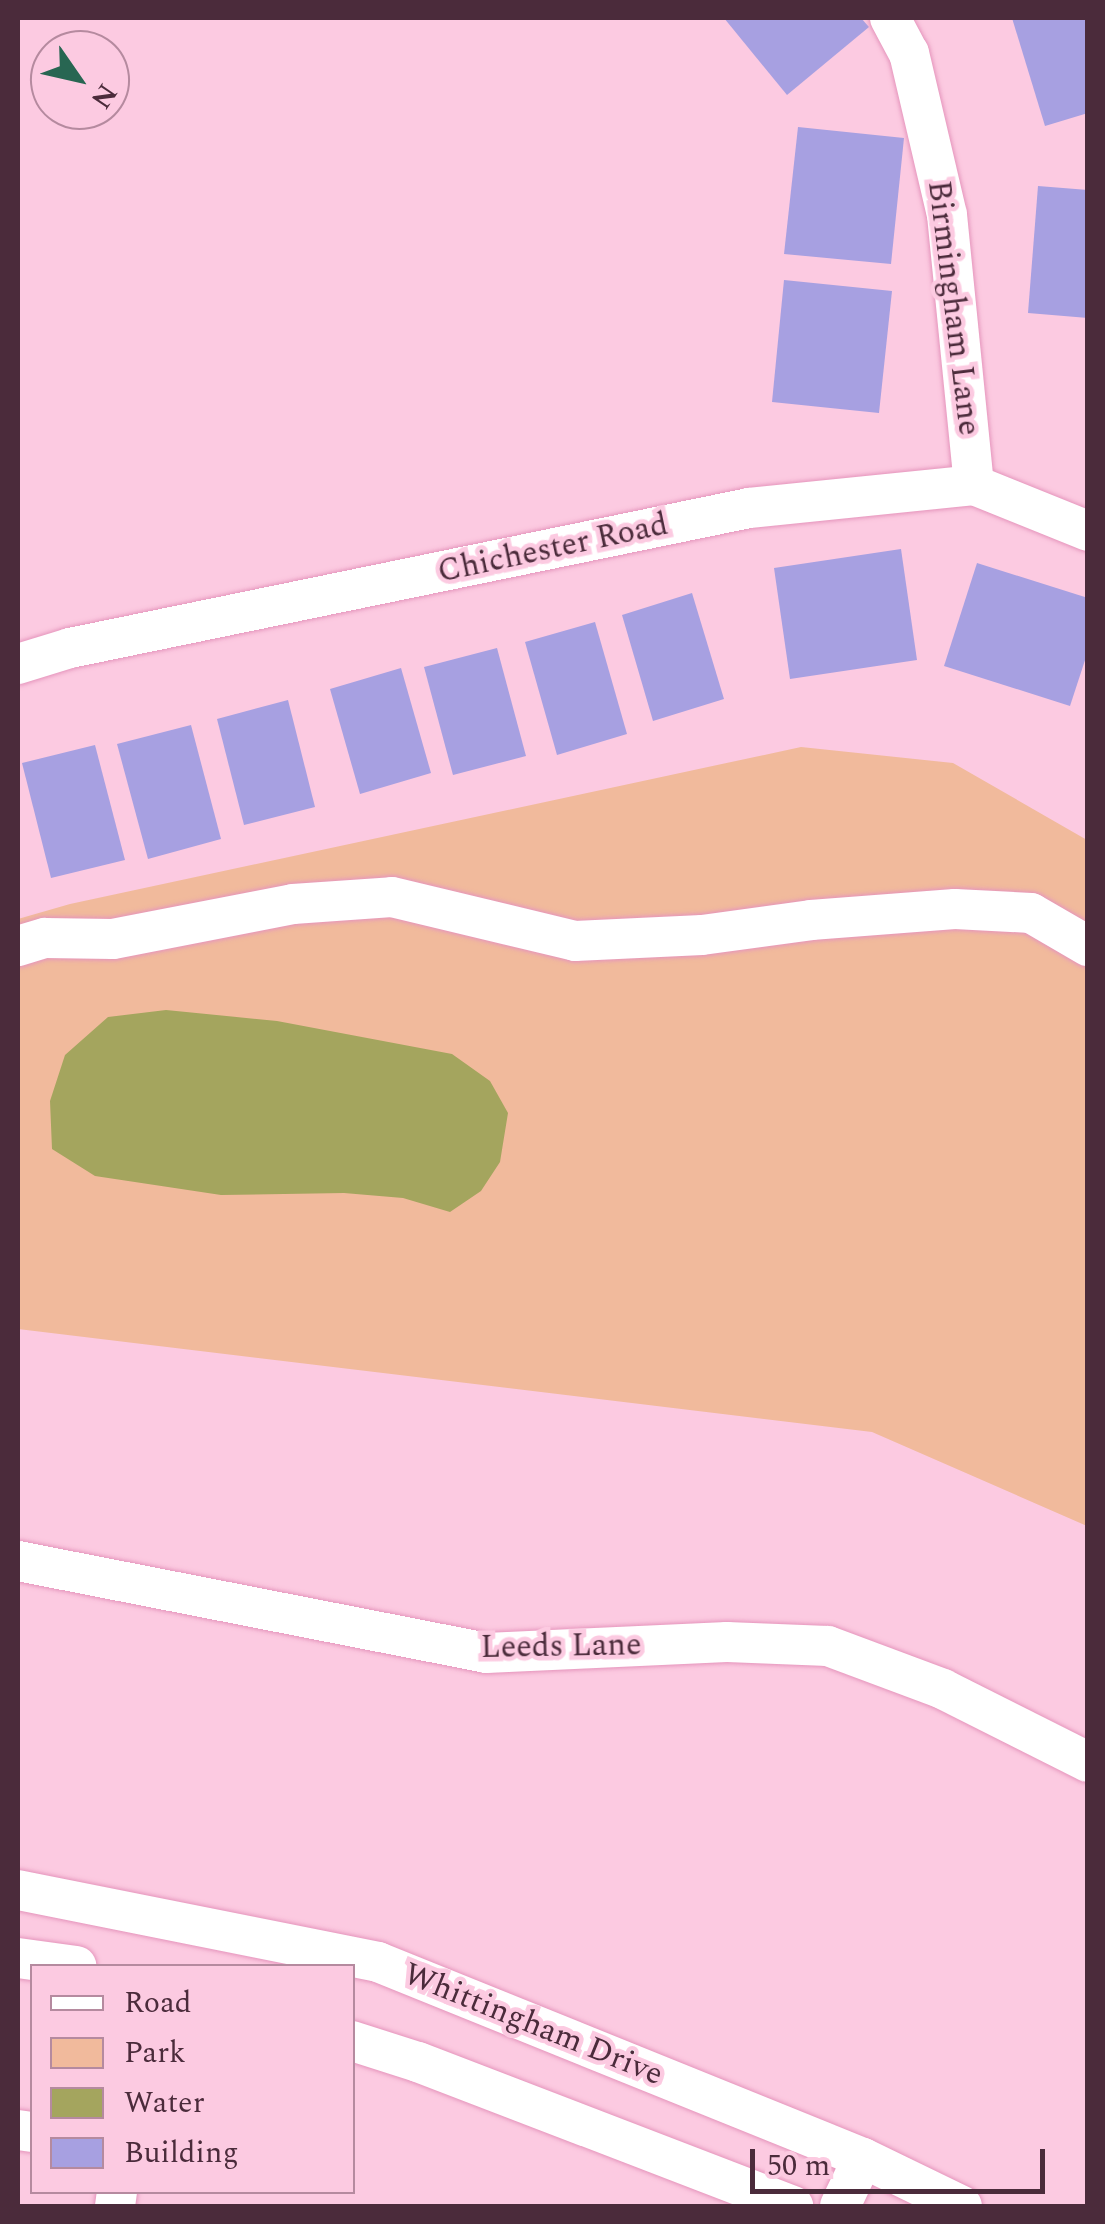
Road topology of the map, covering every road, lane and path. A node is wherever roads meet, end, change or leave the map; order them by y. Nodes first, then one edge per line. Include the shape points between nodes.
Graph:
1 (890, 18) edge
2 (974, 485) junction
3 (1088, 531) edge
4 (18, 664) edge
5 (18, 946) edge
6 (1088, 946) edge
7 (18, 1561) edge
8 (1088, 1762) edge
9 (18, 1890) edge
10 (18, 1958) edge
11 (62, 1964) edge
12 (355, 2042) edge
13 (862, 2158) junction
14 (793, 2206) edge
15 (840, 2206) edge
16 (962, 2206) edge

1 - 2 street, Birmingham Lane via 908,53 947,215
2 - 3 street, Chichester Road
2 - 4 street, Chichester Road via 749,508
5 - 6 street via 45,938 113,939 294,904 392,897 575,941 955,909 1031,913
7 - 8 street, Leeds Lane via 486,1653 727,1642 828,1646 943,1689
9 - 13 street, Whittingham Drive via 378,1962
10 - 11 street
12 - 14 street
13 - 15 street
13 - 16 street, Whittingham Drive

